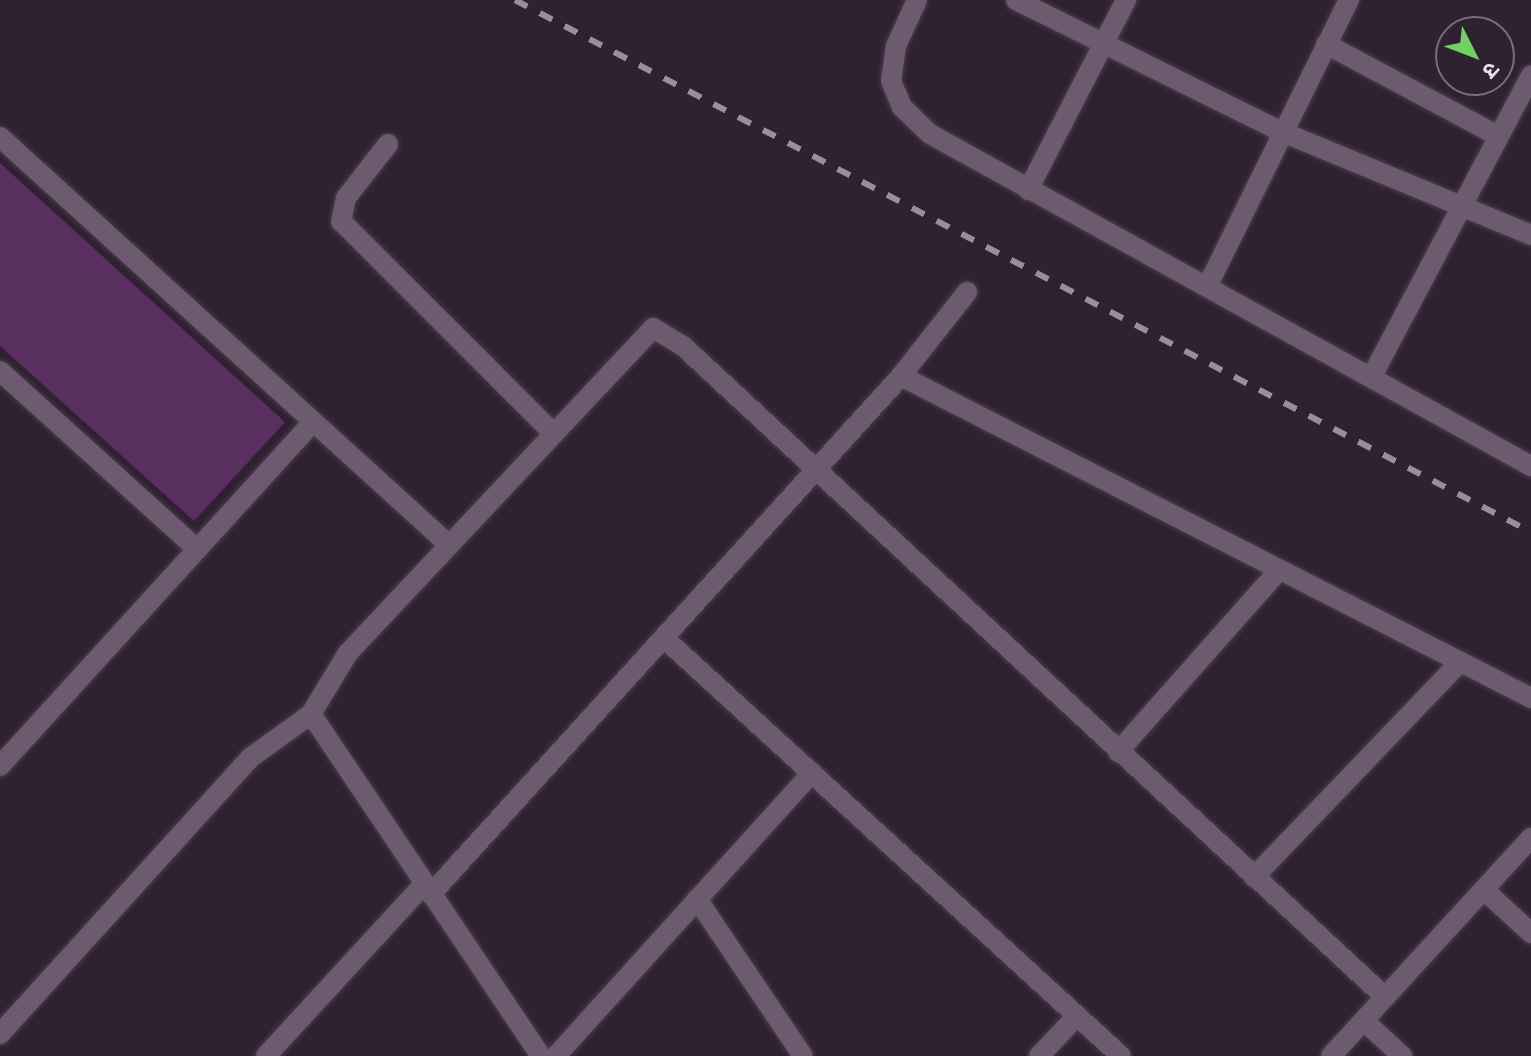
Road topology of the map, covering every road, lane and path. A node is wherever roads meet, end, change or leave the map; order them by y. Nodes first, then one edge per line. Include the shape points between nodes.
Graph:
1 (917, 0) edge
2 (1016, 0) edge
3 (1126, 0) edge
4 (1349, 0) edge
5 (1326, 44) junction
6 (1104, 46) junction
7 (1531, 76) edge
8 (1280, 131) junction
9 (1498, 136) junction
10 (0, 137) edge
11 (388, 144) dead end
12 (1028, 190) junction
13 (1458, 205) junction
14 (1531, 235) edge
15 (1208, 285) junction
16 (967, 292) dead end
17 (0, 371) edge
18 (901, 376) junction
19 (1372, 376) junction
20 (313, 422) junction
21 (550, 430) junction
22 (1528, 458) edge
23 (814, 473) junction
24 (447, 543) junction
25 (197, 549) junction
26 (1279, 570) junction
27 (664, 638) junction
28 (1460, 662) junction
29 (1531, 698) edge
30 (311, 714) junction
31 (1118, 752) junction
32 (0, 766) edge
33 (812, 773) junction
34 (1531, 838) edge
35 (1254, 877) junction
36 (428, 889) junction
37 (1484, 890) junction
38 (697, 899) junction
39 (1531, 933) edge
40 (1385, 997) junction
41 (1077, 1016) junction
42 (1364, 1021) junction
43 (0, 1034) edge
44 (267, 1056) edge
45 (541, 1056) edge
46 (556, 1056) edge
47 (803, 1056) edge
48 (1039, 1056) edge
49 (1121, 1056) edge
50 (1331, 1056) edge
51 (1402, 1056) edge

1 - 12 street via 896,46 891,81 902,107 930,134
2 - 6 street
3 - 6 street
4 - 5 street
5 - 8 street
5 - 9 street
6 - 8 street
6 - 12 street
7 - 9 street
8 - 13 street
8 - 15 street
9 - 13 street
10 - 20 street
11 - 21 street via 346,198 341,221
12 - 15 street
13 - 14 street
13 - 19 street
15 - 19 street
16 - 18 street
17 - 25 street
18 - 23 street
18 - 26 street
19 - 22 street
20 - 24 street
20 - 25 street
21 - 23 street via 653,328 683,346
21 - 24 street
23 - 27 street
23 - 31 street
24 - 30 street via 348,653
25 - 32 street
26 - 28 street
26 - 31 street
27 - 33 street
27 - 36 street
28 - 29 street
28 - 35 street
30 - 36 street
30 - 43 street via 250,758
31 - 35 street
33 - 38 street
33 - 41 street
34 - 37 street
35 - 40 street
36 - 44 street
36 - 45 street
37 - 39 street
37 - 40 street
38 - 46 street
38 - 47 street
40 - 42 street
41 - 48 street
41 - 49 street
42 - 50 street
42 - 51 street

